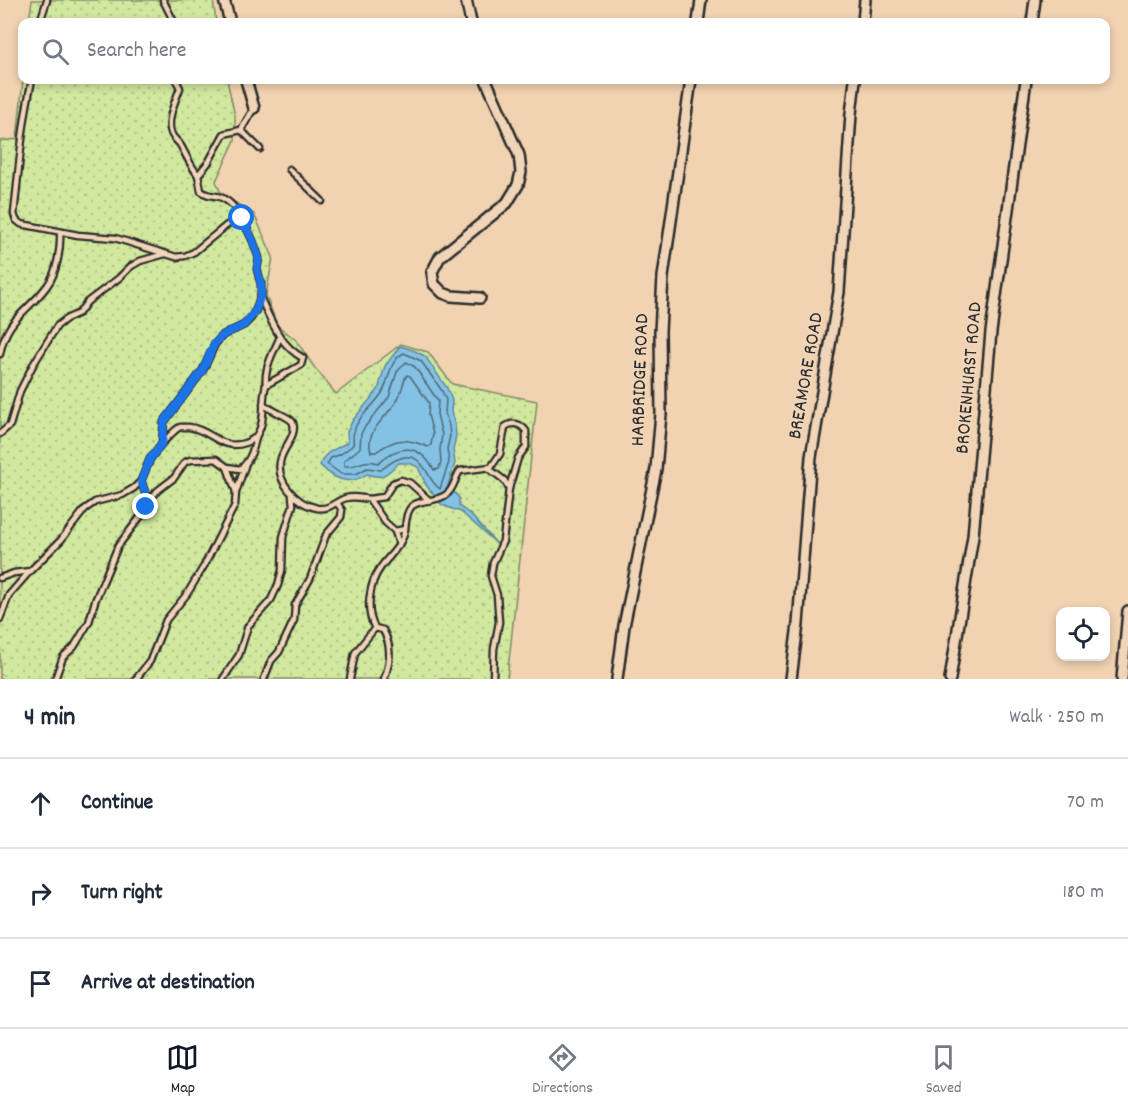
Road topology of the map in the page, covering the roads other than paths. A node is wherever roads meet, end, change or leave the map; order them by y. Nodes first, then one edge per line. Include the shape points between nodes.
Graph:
1 (47, 0) edge
2 (163, 0) edge
3 (224, 0) edge
4 (466, 0) edge
5 (701, 0) edge
6 (865, 0) edge
7 (1035, 0) edge
8 (41, 18) edge
9 (172, 18) edge
10 (229, 18) edge
11 (470, 18) edge
12 (699, 18) edge
13 (863, 18) edge
14 (1033, 18) edge
15 (31, 84) edge
16 (178, 84) edge
17 (247, 84) edge
18 (488, 84) edge
19 (690, 84) edge
20 (855, 84) edge
21 (1025, 84) edge
22 (254, 108) joint
23 (241, 130) junction
24 (260, 149) dead end
25 (289, 169) dead end
26 (198, 175) junction
27 (322, 201) dead end
28 (242, 218) junction
29 (60, 232) junction
30 (165, 254) junction
31 (260, 297) junction
32 (480, 298) dead end
33 (280, 337) junction
34 (0, 354) edge
35 (266, 385) junction
36 (263, 404) junction
37 (0, 435) edge
38 (256, 437) junction
39 (162, 443) junction
40 (245, 466) junction
41 (227, 467) junction
42 (487, 467) junction
43 (141, 481) junction
44 (509, 488) junction
45 (236, 492) junction
46 (292, 496) junction
47 (369, 499) junction
48 (433, 501) junction
49 (337, 503) junction
50 (146, 507) junction
51 (405, 529) junction
52 (395, 531) junction
53 (399, 545) junction
54 (30, 571) junction
55 (0, 578) edge
56 (1128, 611) edge
57 (0, 619) edge
58 (375, 628) junction
59 (55, 679) edge
60 (136, 679) edge
61 (223, 679) edge
62 (264, 679) edge
63 (350, 679) edge
64 (384, 679) edge
65 (493, 679) edge
66 (617, 679) edge
67 (791, 679) edge
68 (950, 679) edge
69 (1122, 679) edge

1 - 8 lane
2 - 9 lane
3 - 10 street
4 - 11 street
5 - 12 street
6 - 13 street
7 - 14 street
15 - 29 lane via 14,214 21,224
16 - 26 lane via 171,134
17 - 22 street
18 - 32 street via 519,155 518,185 507,203 440,257 432,272 434,284 443,293
19 - 66 street, HARBRIDGE ROAD via 663,277 656,469
20 - 67 street, BREAMORE ROAD via 839,292 811,457
21 - 68 street, BROKENHURST ROAD via 991,332 973,536
22 - 23 lane
23 - 24 lane
23 - 26 lane via 224,134
25 - 27 lane
26 - 28 lane via 201,191 227,201
28 - 30 lane via 194,252 185,256
28 - 31 lane via 259,258
29 - 30 lane via 131,241
29 - 34 lane via 47,287 8,329
30 - 37 lane via 130,267 87,302 79,314 57,326 20,392 10,425
31 - 33 lane
31 - 39 lane via 251,318 214,344 203,370 164,422
33 - 35 lane via 266,370
33 - 35 lane via 293,353 303,358 301,365
35 - 36 lane
36 - 38 lane
36 - 46 lane via 293,423 280,466
38 - 39 lane via 230,446 202,429 186,427 179,428
38 - 40 lane
39 - 43 lane
40 - 41 lane
40 - 45 lane
41 - 45 lane
41 - 50 lane via 216,459 185,462
42 - 44 lane
42 - 44 lane via 500,454 506,426 523,426 526,447 518,458
42 - 48 lane via 460,471 454,487
43 - 50 lane
43 - 54 lane via 122,495 95,502 85,509
44 - 65 lane via 502,541 491,576 499,622
45 - 60 lane via 235,505 204,566 166,620 150,661
46 - 49 lane via 320,508 328,509
46 - 61 lane via 278,585 272,600 248,626 239,655
47 - 48 lane via 384,497 393,483 401,480
47 - 49 lane via 343,498
47 - 52 lane
48 - 51 lane via 410,508
49 - 62 lane via 341,517 326,535 310,579 295,605 294,620
50 - 59 lane via 118,546 89,622 63,657
51 - 52 lane
51 - 53 lane
52 - 53 lane
53 - 58 lane via 375,576 371,589 370,616
54 - 55 lane
54 - 57 lane via 9,595
56 - 69 street
58 - 63 lane via 355,653
58 - 64 lane via 383,630 389,641

